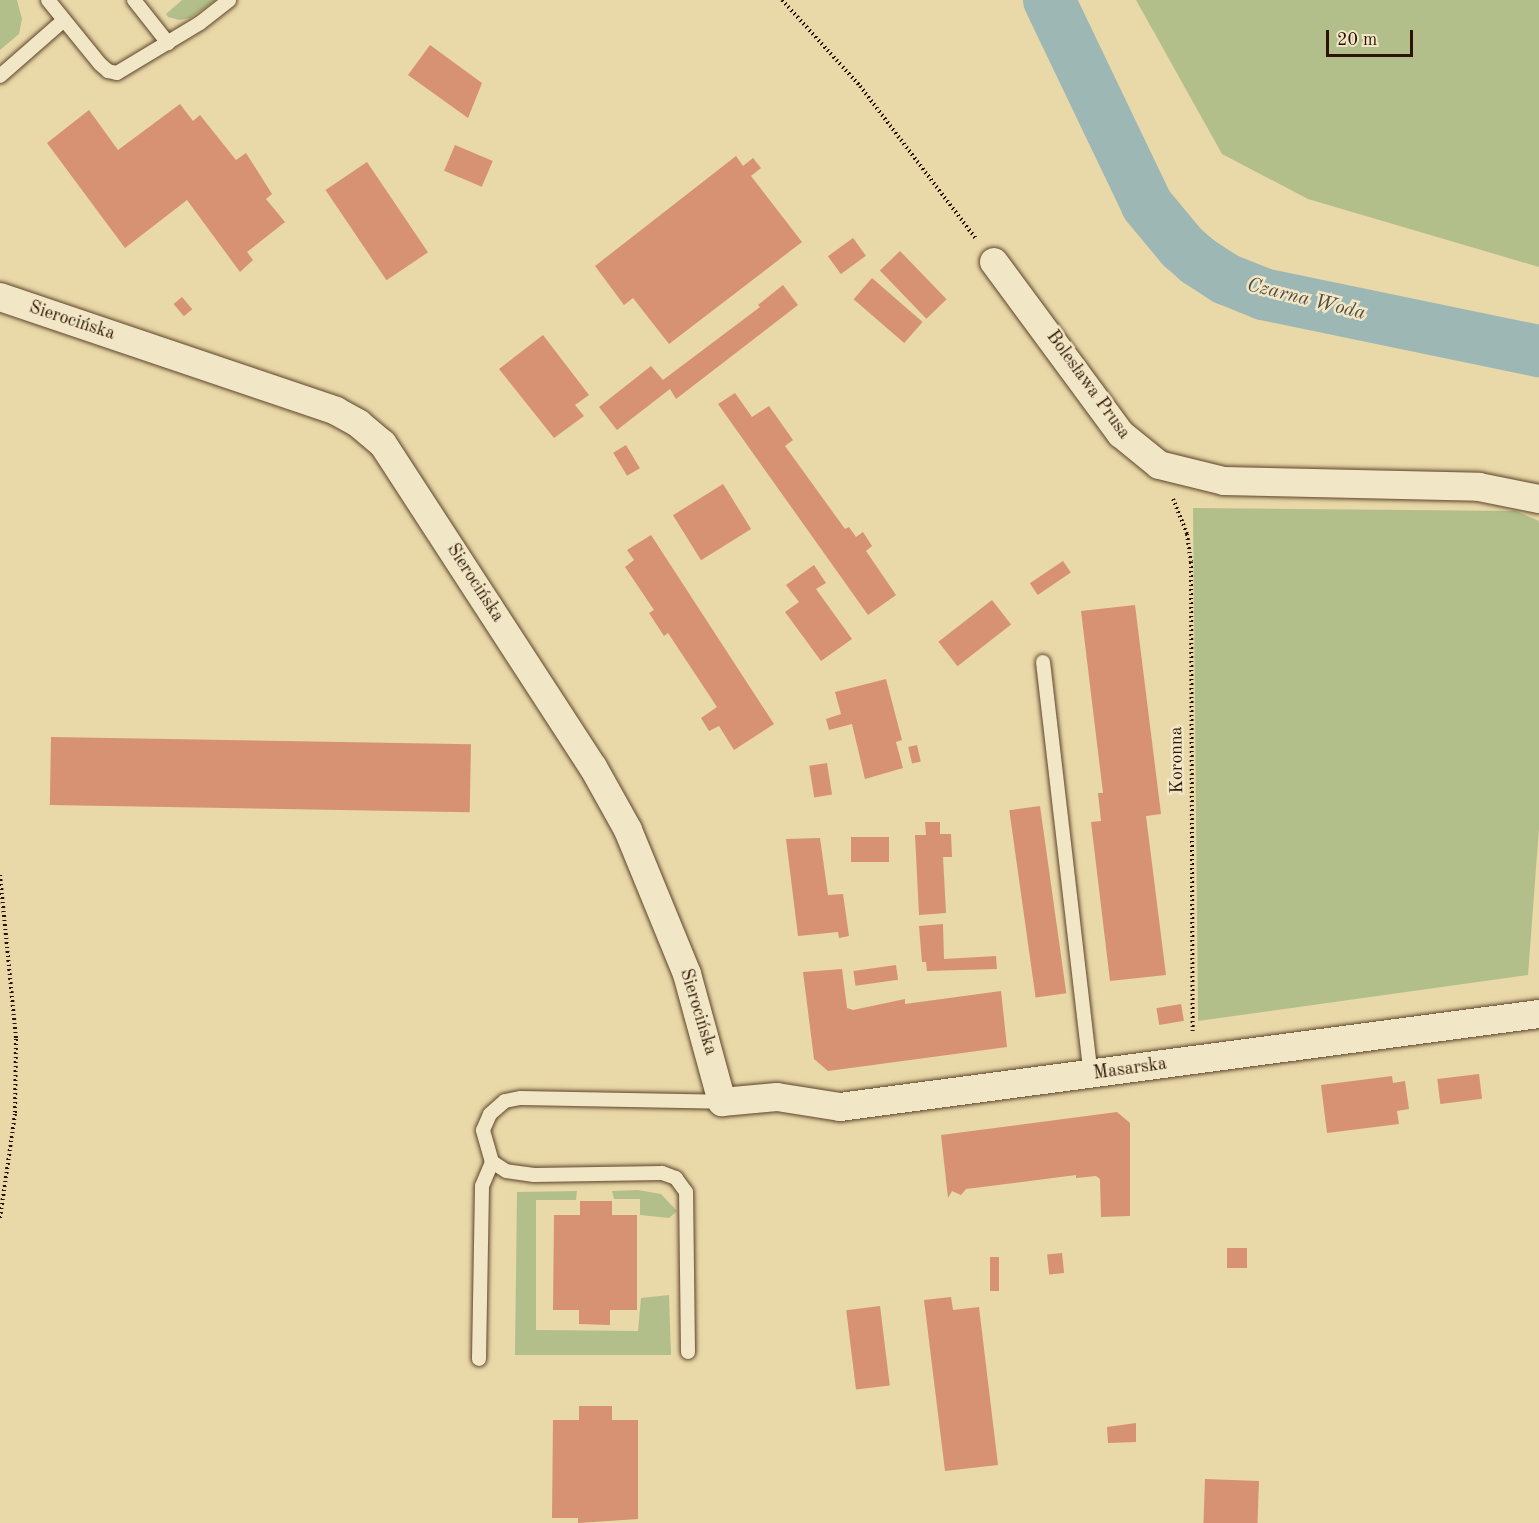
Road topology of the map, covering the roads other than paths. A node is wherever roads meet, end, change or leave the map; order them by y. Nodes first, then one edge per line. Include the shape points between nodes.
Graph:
1 (48, 0) edge
2 (134, 0) edge
3 (229, 0) edge
4 (64, 20) junction
5 (168, 43) junction
6 (0, 76) edge
7 (994, 262) road end
8 (0, 297) edge
9 (1539, 499) edge
10 (1043, 662) dead end
11 (1539, 1014) edge
12 (1091, 1074) junction
13 (722, 1102) junction
14 (492, 1162) junction
15 (688, 1352) dead end
16 (479, 1359) dead end

1 - 4 lane
2 - 5 lane
3 - 5 lane
4 - 5 lane via 108,71 127,68
4 - 6 lane
7 - 9 street, Bolesława Prusa via 1121,434 1159,465 1224,482 1479,487
8 - 13 street, Sierocińska via 336,411 381,442 586,757 628,830 687,974
10 - 12 lane
11 - 12 street, Masarska
12 - 13 street, Masarska via 835,1107 780,1097
13 - 14 lane via 505,1101 490,1114 483,1130
14 - 15 lane via 506,1171 534,1175 662,1173 676,1178 686,1192
14 - 16 lane via 482,1186

